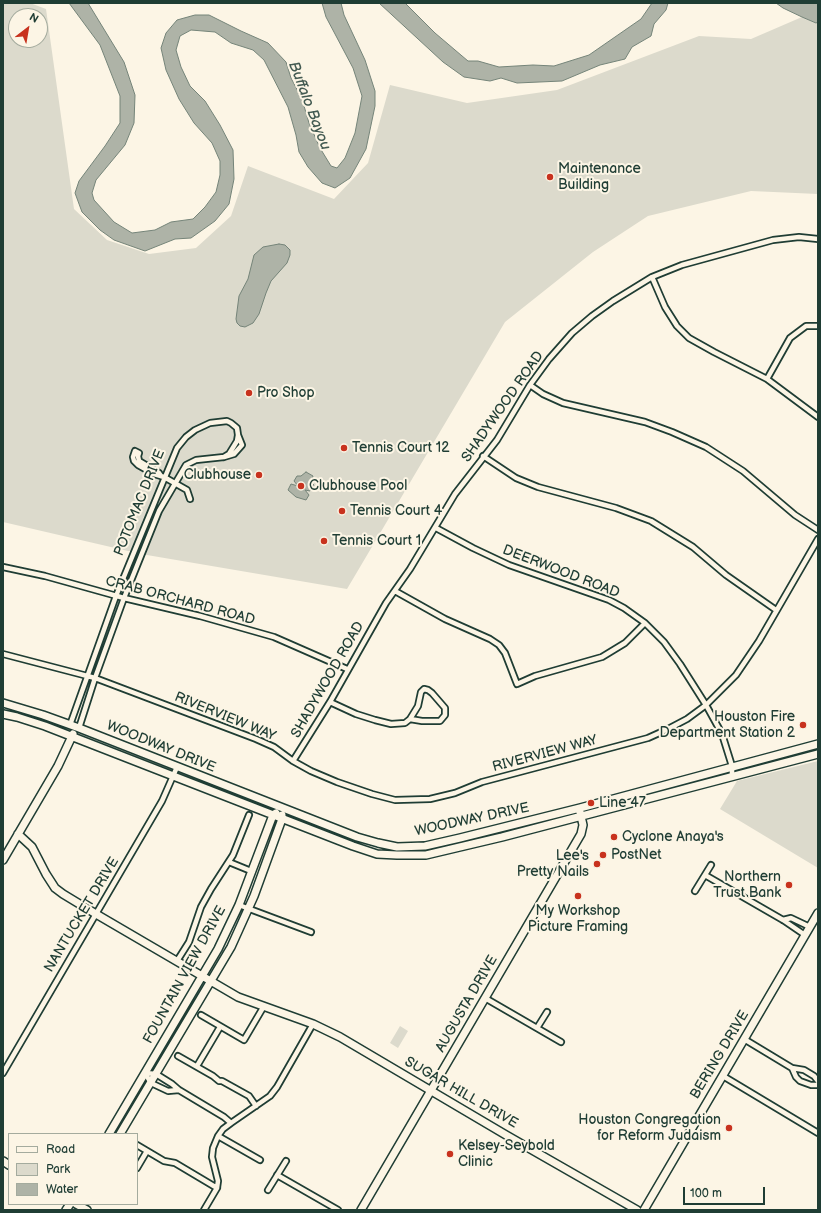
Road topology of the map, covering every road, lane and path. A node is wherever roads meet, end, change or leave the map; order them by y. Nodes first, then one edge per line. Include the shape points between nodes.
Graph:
1 (818, 239) edge
2 (652, 277) junction
3 (818, 326) edge
4 (767, 380) junction
5 (530, 385) junction
6 (818, 417) edge
7 (483, 456) junction
8 (163, 477) junction
9 (175, 483) junction
10 (190, 499) dead end
11 (436, 528) junction
12 (818, 530) edge
13 (818, 539) edge
14 (3, 567) edge
15 (394, 592) junction
16 (116, 596) junction
17 (124, 598) junction
18 (776, 610) junction
19 (645, 623) junction
20 (3, 654) edge
21 (347, 669) junction
22 (87, 676) junction
23 (95, 678) junction
24 (330, 702) junction
25 (3, 703) edge
26 (706, 705) junction
27 (3, 714) edge
28 (410, 719) junction
29 (70, 725) junction
30 (79, 728) junction
31 (71, 737) junction
32 (818, 744) edge
33 (810, 746) junction
34 (788, 751) junction
35 (816, 755) edge
36 (293, 761) junction
37 (790, 761) junction
38 (732, 766) junction
39 (177, 768) junction
40 (174, 776) junction
41 (732, 777) junction
42 (651, 788) junction
43 (654, 797) junction
44 (580, 808) junction
45 (282, 809) junction
46 (249, 815) dead end
47 (273, 815) junction
48 (581, 817) junction
49 (282, 819) junction
50 (501, 828) junction
51 (18, 834) junction
52 (357, 837) junction
53 (502, 837) junction
54 (353, 846) junction
55 (3, 860) edge
56 (229, 862) junction
57 (711, 864) dead end
58 (251, 871) junction
59 (705, 875) junction
60 (695, 892) dead end
61 (239, 904) junction
62 (248, 909) junction
63 (818, 913) edge
64 (96, 914) junction
65 (783, 920) junction
66 (810, 927) junction
67 (311, 932) dead end
68 (806, 935) junction
69 (177, 961) junction
70 (202, 976) junction
71 (212, 981) junction
72 (485, 998) junction
73 (264, 1006) junction
74 (547, 1012) dead end
75 (201, 1015) dead end
76 (313, 1024) junction
77 (220, 1027) junction
78 (537, 1028) junction
79 (744, 1040) junction
80 (561, 1042) dead end
81 (178, 1056) dead end
82 (197, 1066) junction
83 (792, 1068) junction
84 (3, 1073) edge
85 (145, 1073) junction
86 (156, 1074) junction
87 (723, 1076) junction
88 (818, 1081) edge
89 (151, 1083) junction
90 (818, 1085) edge
91 (179, 1090) junction
92 (432, 1091) junction
93 (256, 1106) junction
94 (231, 1123) junction
95 (110, 1133) edge
96 (121, 1133) edge
97 (818, 1133) edge
98 (218, 1136) junction
99 (138, 1146) edge
100 (147, 1151) junction
101 (260, 1160) dead end
102 (286, 1161) dead end
103 (138, 1166) edge
104 (278, 1175) junction
105 (217, 1188) junction
106 (268, 1190) dead end
107 (78, 1206) edge
108 (87, 1210) edge
109 (204, 1210) edge
110 (338, 1210) edge
111 (361, 1210) edge
112 (637, 1210) edge
113 (644, 1210) edge

1 - 2 street, SHADYWOOD ROAD via 799,237 773,240 682,265
2 - 4 street via 665,307 677,326 689,338
2 - 5 street, SHADYWOOD ROAD via 613,300 572,333
3 - 4 street via 806,326 790,338
4 - 6 street
5 - 7 street, SHADYWOOD ROAD via 497,440
5 - 12 street via 563,403 645,422 706,448 743,471 795,515
7 - 11 street, SHADYWOOD ROAD via 455,494
7 - 18 street via 516,478 538,487 616,508 650,521 693,547 726,575
8 - 8 street via 139,461 139,453 136,451 133,457 138,465
8 - 9 street
8 - 9 street, POTOMAC DRIVE via 177,448 195,430 210,423 223,421 235,425 237,441 229,454 224,457 196,460 186,465
8 - 16 street, POTOMAC DRIVE
9 - 10 street via 187,490
9 - 17 street, POTOMAC DRIVE via 159,511
11 - 15 street, SHADYWOOD ROAD
11 - 19 street, DEERWOOD ROAD via 509,565 609,600
13 - 18 street, RIVERVIEW WAY
14 - 16 street, CRAB ORCHARD ROAD
15 - 19 street via 499,645 505,652 516,684 602,657 625,643
15 - 21 street, SHADYWOOD ROAD
16 - 17 street, CRAB ORCHARD ROAD
16 - 22 street, POTOMAC DRIVE
17 - 21 street, CRAB ORCHARD ROAD via 274,637
17 - 23 street, POTOMAC DRIVE
18 - 26 street, RIVERVIEW WAY via 736,675
19 - 26 street, DEERWOOD ROAD via 664,642
20 - 22 street, RIVERVIEW WAY
21 - 24 street, SHADYWOOD ROAD
22 - 23 street, RIVERVIEW WAY
22 - 29 street, POTOMAC DRIVE
23 - 30 street, POTOMAC DRIVE
23 - 36 street, RIVERVIEW WAY via 256,739 274,747
24 - 28 street via 356,714 386,723 404,723
24 - 36 street, SHADYWOOD ROAD
25 - 29 main road, WOODWAY DRIVE
26 - 36 street, RIVERVIEW WAY via 687,719 648,738 482,782 455,793 430,799 395,800 372,794 337,782
26 - 38 street, DEERWOOD ROAD via 722,734
27 - 31 main road, WOODWAY DRIVE via 31,721
28 - 28 street via 440,720 445,715 445,708 432,693 424,689
29 - 30 main road, WOODWAY DRIVE
29 - 31 main road, POTOMAC DRIVE
30 - 31 main road, POTOMAC DRIVE
30 - 39 main road, WOODWAY DRIVE
31 - 40 main road, WOODWAY DRIVE
31 - 51 main road, POTOMAC DRIVE via 58,766
32 - 33 main road, WOODWAY DRIVE
33 - 34 main road, WOODWAY DRIVE
33 - 35 main road
34 - 37 main road
34 - 38 main road, WOODWAY DRIVE
35 - 37 main road, WOODWAY DRIVE
37 - 41 main road, WOODWAY DRIVE
38 - 41 street, DEERWOOD ROAD
38 - 42 main road, WOODWAY DRIVE
39 - 40 street, NANTUCKET DRIVE
39 - 45 main road, WOODWAY DRIVE
40 - 47 main road, WOODWAY DRIVE
40 - 64 street, NANTUCKET DRIVE via 159,807
41 - 43 main road, WOODWAY DRIVE
42 - 43 main road
42 - 44 main road, WOODWAY DRIVE
43 - 48 main road, WOODWAY DRIVE
44 - 48 main road, AUGUSTA DRIVE
44 - 50 main road, WOODWAY DRIVE
45 - 47 main road
45 - 49 main road, FOUNTAIN VIEW DRIVE
45 - 52 main road, WOODWAY DRIVE
46 - 56 street
47 - 49 main road, WOODWAY DRIVE
47 - 58 main road, FOUNTAIN VIEW DRIVE
48 - 53 main road, WOODWAY DRIVE
48 - 72 main road, AUGUSTA DRIVE via 581,834
49 - 54 main road, WOODWAY DRIVE
49 - 62 main road, FOUNTAIN VIEW DRIVE
50 - 52 main road, WOODWAY DRIVE via 425,846 397,846
50 - 53 main road
51 - 55 main road, POTOMAC DRIVE
51 - 64 main road, SUGAR HILL DRIVE via 32,847 55,888
52 - 54 main road
53 - 54 main road, WOODWAY DRIVE via 426,855 376,854
56 - 58 street
56 - 69 street via 211,889 199,912 192,935
57 - 59 street
58 - 61 main road, FOUNTAIN VIEW DRIVE
59 - 60 street
59 - 65 street
61 - 62 street
61 - 70 main road, FOUNTAIN VIEW DRIVE
62 - 67 street
62 - 71 main road, FOUNTAIN VIEW DRIVE
63 - 66 main road, BERING DRIVE
64 - 69 main road, SUGAR HILL DRIVE
64 - 84 street, NANTUCKET DRIVE
65 - 66 street via 791,918
65 - 68 street
66 - 68 main road, BERING DRIVE
68 - 79 main road, BERING DRIVE
69 - 70 main road, SUGAR HILL DRIVE
70 - 71 main road, SUGAR HILL DRIVE
70 - 85 main road, FOUNTAIN VIEW DRIVE
71 - 73 main road, SUGAR HILL DRIVE via 238,997
71 - 86 main road, FOUNTAIN VIEW DRIVE
72 - 78 street
72 - 92 main road, AUGUSTA DRIVE
73 - 76 main road, SUGAR HILL DRIVE
73 - 77 street via 244,1040
74 - 78 street
75 - 77 street
76 - 92 main road, SUGAR HILL DRIVE
76 - 93 street via 277,1087
77 - 82 street
78 - 80 street
79 - 83 street
79 - 87 main road, BERING DRIVE
81 - 82 street
82 - 93 street via 249,1096
83 - 88 street via 804,1070
83 - 90 street via 800,1081
85 - 86 street
85 - 89 street
85 - 95 main road, FOUNTAIN VIEW DRIVE
86 - 89 main road, FOUNTAIN VIEW DRIVE
86 - 91 street
87 - 97 street
87 - 113 main road, BERING DRIVE
89 - 91 street via 168,1091
89 - 96 main road, FOUNTAIN VIEW DRIVE
91 - 94 street
92 - 111 main road, AUGUSTA DRIVE
92 - 112 main road, SUGAR HILL DRIVE
93 - 94 street
94 - 98 street
98 - 101 street
98 - 105 street via 212,1157 218,1181
99 - 100 street
100 - 103 street
100 - 105 street via 164,1161 175,1163
102 - 104 street
104 - 106 street
104 - 110 street
105 - 109 street
107 - 108 main road

